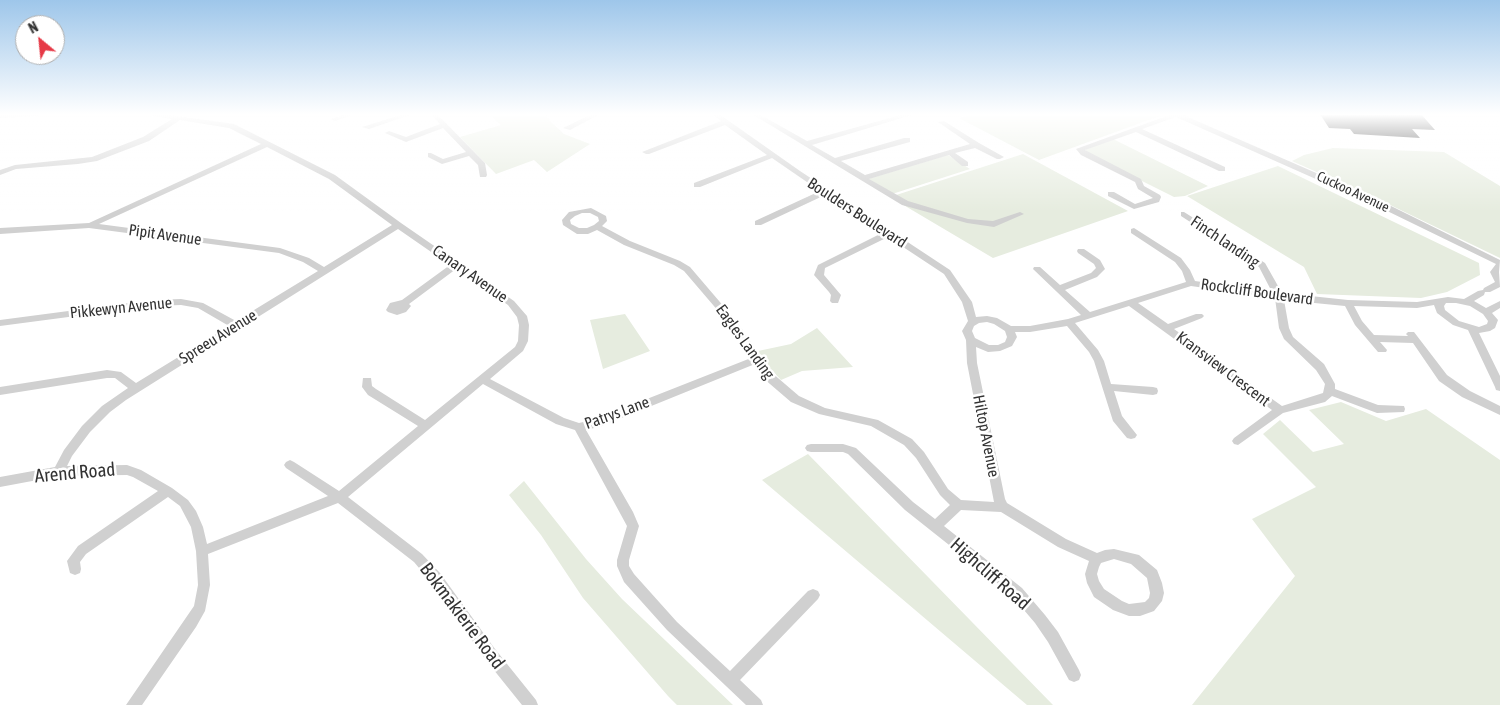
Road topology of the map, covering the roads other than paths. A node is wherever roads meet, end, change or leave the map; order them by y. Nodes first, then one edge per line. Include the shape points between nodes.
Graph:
1 (127, 147) edge
2 (261, 147) edge
3 (273, 147) edge
4 (465, 147) edge
5 (660, 147) edge
6 (761, 147) edge
7 (811, 147) edge
8 (883, 147) edge
9 (970, 147) edge
10 (980, 147) edge
11 (1086, 147) edge
12 (1174, 147) edge
13 (1251, 147) edge
14 (646, 152) dead end
15 (470, 153) junction
16 (950, 153) junction
17 (431, 155) dead end
18 (773, 155) junction
19 (1000, 157) dead end
20 (833, 161) junction
21 (965, 164) dead end
22 (1222, 169) dead end
23 (0, 173) edge
24 (483, 174) dead end
25 (861, 177) junction
26 (697, 185) dead end
27 (825, 192) junction
28 (1111, 194) dead end
29 (1020, 214) dead end
30 (1184, 214) dead end
31 (758, 223) dead end
32 (89, 225) junction
33 (398, 226) junction
34 (597, 227) dead end
35 (0, 231) edge
36 (1134, 231) dead end
37 (888, 233) junction
38 (1081, 251) dead end
39 (1500, 264) edge
40 (456, 265) junction
41 (1038, 270) dead end
42 (325, 271) junction
43 (1191, 283) junction
44 (1500, 283) edge
45 (1058, 289) junction
46 (1279, 296) junction
47 (835, 301) dead end
48 (967, 302) junction
49 (1130, 302) junction
50 (1442, 302) junction
51 (1465, 302) junction
52 (404, 303) dead end
53 (1348, 303) junction
54 (1500, 304) edge
55 (1400, 305) junction
56 (1486, 312) junction
57 (1088, 316) junction
58 (1198, 316) dead end
59 (987, 319) junction
60 (1450, 320) junction
61 (973, 322) junction
62 (1069, 322) junction
63 (0, 323) edge
64 (1497, 324) edge
65 (236, 326) junction
66 (1168, 328) junction
67 (1472, 329) junction
68 (1011, 333) junction
69 (1372, 338) junction
70 (971, 340) junction
71 (988, 349) junction
72 (1382, 350) dead end
73 (755, 360) junction
74 (972, 363) junction
75 (484, 380) junction
76 (367, 381) dead end
77 (1107, 387) junction
78 (136, 388) junction
79 (1500, 388) edge
80 (0, 391) edge
81 (1153, 391) dead end
82 (1330, 391) junction
83 (1400, 409) dead end
84 (1280, 410) junction
85 (1500, 411) edge
86 (428, 426) junction
87 (579, 427) junction
88 (1131, 436) dead end
89 (1238, 441) dead end
90 (811, 448) dead end
91 (290, 465) dead end
92 (59, 471) junction
93 (0, 482) edge
94 (168, 491) junction
95 (339, 497) junction
96 (958, 505) junction
97 (1003, 507) junction
98 (935, 527) junction
99 (202, 551) junction
100 (1097, 559) junction
101 (75, 569) dead end
102 (812, 595) dead end
103 (1074, 675) dead end
104 (730, 681) junction
105 (133, 705) edge
106 (531, 705) edge
107 (756, 705) edge

1 - 23 street via 78,162 15,167
2 - 32 street
3 - 33 street, Canary Avenue via 332,177
4 - 15 street
5 - 14 street
6 - 18 street, Boulders Boulevard
7 - 20 street
8 - 20 street
9 - 16 street
10 - 19 street
11 - 28 street via 1080,149 1084,154 1138,182 1157,197 1134,207
12 - 22 street
13 - 39 street, Cuckoo Avenue via 1382,205
15 - 17 street via 442,162
15 - 24 street via 482,165
16 - 21 street
16 - 25 street via 868,178
18 - 26 street
18 - 27 street, Boulders Boulevard
20 - 25 street
25 - 29 street via 905,204 966,221 994,224
27 - 31 street
27 - 37 street, Boulders Boulevard
30 - 46 street, Finch landing via 1258,261
32 - 35 street, Pipit Avenue
32 - 42 street, Pipit Avenue via 280,251
33 - 40 street, Canary Avenue
33 - 42 street, Spreeu Avenue
34 - 73 street, Eagles Landing via 628,244 683,266 728,316
36 - 43 street via 1178,260
37 - 47 street via 821,267 820,275 836,295
37 - 48 street, Boulders Boulevard via 947,272
38 - 45 street via 1097,262 1101,269
39 - 44 street via 1494,272
40 - 52 street
40 - 75 street, Canary Avenue via 511,303 522,316 522,345
41 - 45 street
42 - 65 street, Spreeu Avenue
43 - 46 street, Rockcliff Boulevard
43 - 49 street, Rockcliff Boulevard
44 - 51 street
45 - 57 street
46 - 53 street, Rockcliff Boulevard
46 - 82 street via 1289,339 1320,367 1330,384
48 - 59 street, Boulders Boulevard
48 - 61 street, Boulders Boulevard
49 - 57 street, Rockcliff Boulevard
49 - 66 street, Kransview Crescent
50 - 51 street
50 - 55 street
50 - 60 street via 1440,311
51 - 56 street
53 - 55 street, Rockcliff Boulevard
53 - 69 street via 1358,323
54 - 56 street
55 - 60 street via 1428,310
56 - 64 street
57 - 62 street, Rockcliff Boulevard
58 - 66 street, Kransview Crescent
59 - 61 street
59 - 68 street via 997,321
60 - 67 street
61 - 70 street, Hiltop Avenue via 967,331
62 - 68 street, Rockcliff Boulevard
62 - 77 street via 1093,350
63 - 65 street, Pikkewyn Avenue via 181,302 200,305
64 - 67 street via 1487,329
65 - 78 street, Spreeu Avenue
66 - 84 street, Kransview Crescent
67 - 79 street
68 - 71 street via 1005,347
69 - 72 street
69 - 85 street via 1413,337 1443,378
70 - 71 street
70 - 74 street, Hiltop Avenue
71 - 74 street
73 - 87 street, Patrys Lane via 598,424
73 - 96 street, Eagles Landing via 770,379 795,399 837,415 863,419 908,442 944,492
74 - 97 street, Hiltop Avenue
75 - 86 street, Canary Avenue
75 - 87 street, Patrys Lane via 560,421
76 - 86 street via 372,392
77 - 81 street
77 - 88 street via 1117,418
78 - 80 street via 117,375 107,374
78 - 92 street, Spreeu Avenue via 94,420 68,453
82 - 83 street via 1377,409
82 - 84 street, Kransview Crescent via 1321,399
84 - 89 street, Kransview Crescent
86 - 95 street, Canary Avenue
87 - 104 street via 630,516 633,526 623,560 625,572 672,626
90 - 98 street, Highcliff Road via 842,448 852,452
91 - 95 street, Bokmakierie Road
92 - 93 street, Arend Road
92 - 94 street, Arend Road via 128,470
94 - 99 street, Arend Road via 192,515
94 - 101 street via 82,550 73,561
95 - 99 street, Canary Avenue
95 - 106 street, Bokmakierie Road via 418,558 436,577 490,654
96 - 97 street
96 - 98 street, Highcliff Road
97 - 100 street via 1062,543
98 - 103 street, Highcliff Road via 1017,592 1053,637
99 - 105 street, Arend Road via 204,585 200,607
100 - 100 street via 1114,554 1135,559 1145,566 1156,583 1155,600 1140,610 1123,608 1108,601 1093,584 1091,574
102 - 104 street
104 - 107 street

